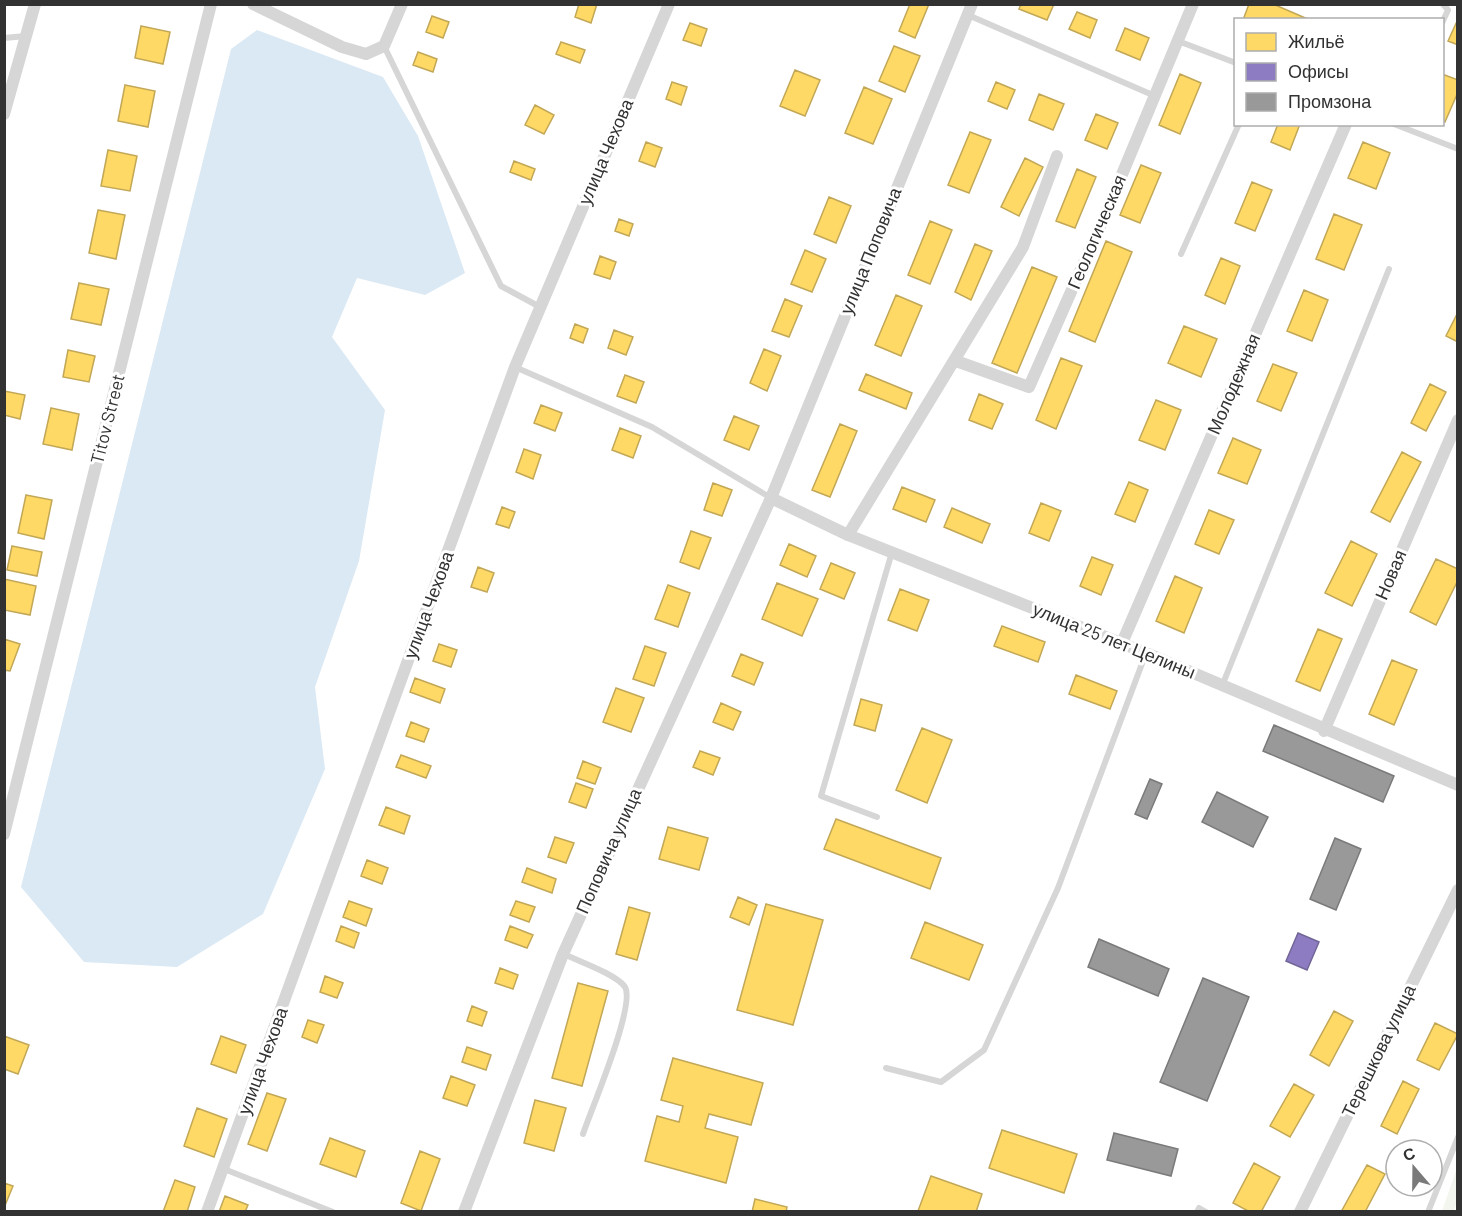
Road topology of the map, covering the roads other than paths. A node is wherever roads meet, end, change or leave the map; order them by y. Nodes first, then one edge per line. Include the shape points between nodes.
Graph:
1 (35, 4) edge
2 (211, 4) edge
3 (252, 4) edge
4 (402, 4) edge
5 (669, 4) edge
6 (1193, 4) edge
7 (1443, 4) edge
8 (969, 10) edge
9 (1444, 20) edge
10 (26, 36) junction
11 (4, 38) edge
12 (1178, 41) junction
13 (384, 46) junction
14 (1234, 62) edge
15 (1155, 96) junction
16 (4, 114) edge
17 (1238, 126) edge
18 (1345, 126) edge
19 (1404, 126) edge
20 (1458, 149) edge
21 (1057, 156) dead end
22 (1181, 254) dead end
23 (1389, 269) dead end
24 (540, 307) junction
25 (956, 361) junction
26 (516, 367) junction
27 (1458, 420) edge
28 (771, 498) junction
29 (848, 535) junction
30 (892, 552) junction
31 (1122, 643) junction
32 (1146, 653) junction
33 (1221, 686) junction
34 (1324, 730) junction
35 (1458, 785) edge
36 (878, 817) dead end
37 (4, 834) edge
38 (1458, 890) edge
39 (563, 954) junction
40 (886, 1068) dead end
41 (583, 1134) dead end
42 (1458, 1137) edge
43 (224, 1169) junction
44 (207, 1212) edge
45 (333, 1212) edge
46 (464, 1212) edge
47 (1197, 1212) edge
48 (1206, 1212) edge
49 (1300, 1212) edge
50 (1428, 1212) edge

1 - 10 street
2 - 37 street, Titov Street
3 - 13 street via 366,54
4 - 13 street
5 - 24 street, улица Чехова
6 - 12 street, Геологическая
7 - 9 lane via 1448,10
8 - 15 lane
8 - 28 street, улица Поповича
10 - 11 lane
10 - 16 street
12 - 14 lane
12 - 15 street, Геологическая
13 - 24 lane via 501,286
15 - 25 street, Геологическая via 1029,387
17 - 22 lane
18 - 31 street, Молодежная
19 - 20 lane
21 - 25 street via 1023,247
23 - 33 lane
24 - 26 street, улица Чехова
25 - 29 street
26 - 28 lane via 652,427
26 - 43 street, улица Чехова
27 - 34 street, Новая
28 - 29 street, улица 25 лет Целины
28 - 39 street, Поповича улица
29 - 30 street, улица 25 лет Целины
30 - 31 street, улица 25 лет Целины
30 - 36 lane via 821,796
31 - 32 street, улица 25 лет Целины
32 - 33 street, улица 25 лет Целины
32 - 40 lane via 1058,888 984,1050 941,1082
33 - 34 street, улица 25 лет Целины
34 - 35 street, улица 25 лет Целины
38 - 49 street, Терешкова улица
39 - 41 lane via 616,980 625,988 628,1000
39 - 46 street, Поповича улица
42 - 50 lane
43 - 44 street, улица Чехова
43 - 45 lane
47 - 48 lane via 1199,1208

